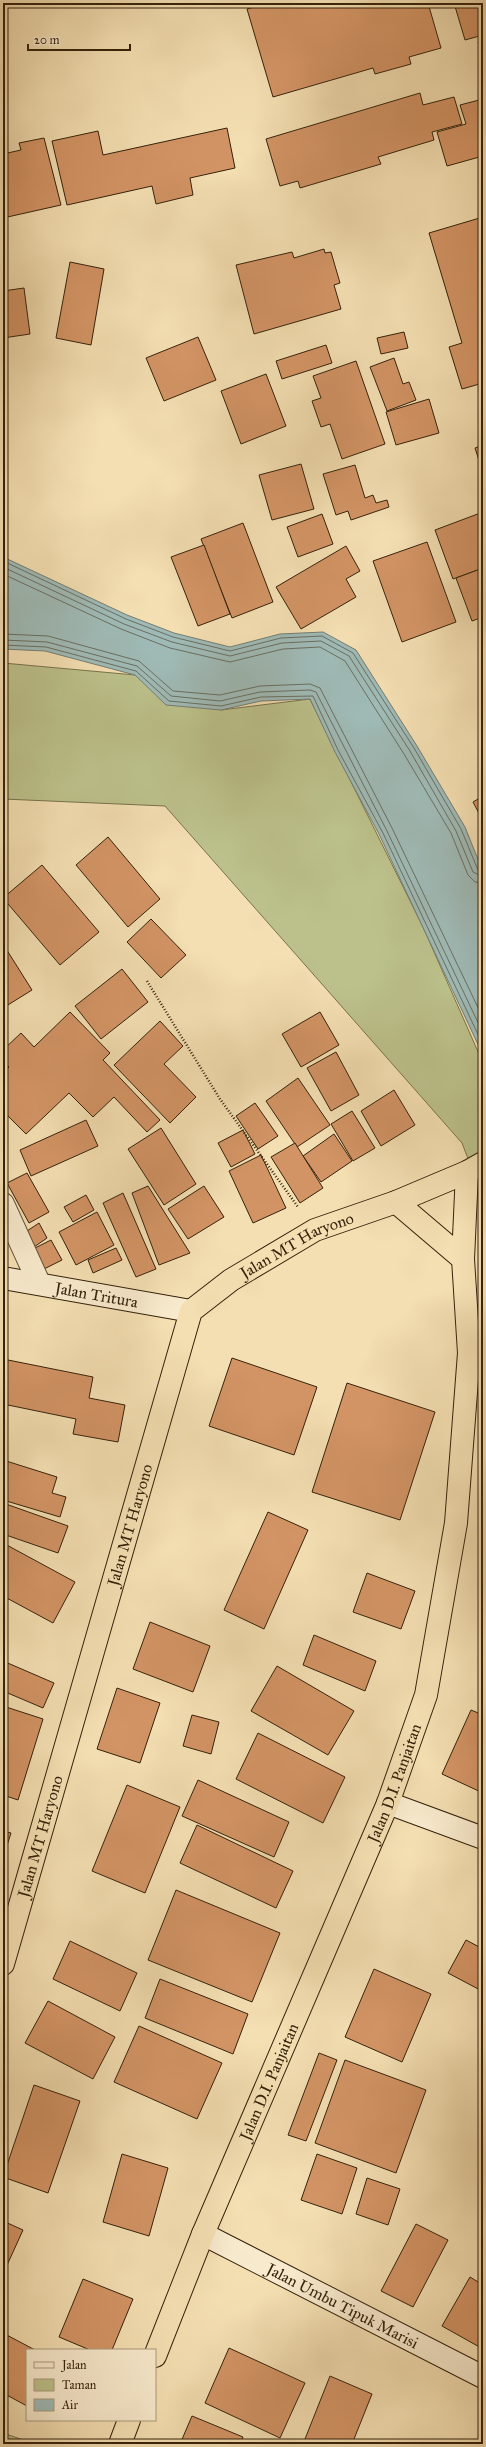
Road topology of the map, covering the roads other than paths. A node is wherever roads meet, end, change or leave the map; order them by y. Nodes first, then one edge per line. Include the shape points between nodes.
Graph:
1 (475, 1167) edge
2 (396, 1202) junction
3 (3, 1204) edge
4 (463, 1258) junction
5 (3, 1278) edge
6 (39, 1283) junction
7 (191, 1311) junction
8 (388, 1803) junction
9 (483, 1838) edge
10 (3, 1964) edge
11 (203, 2234) junction
12 (156, 2353) edge
13 (483, 2378) edge
14 (129, 2421) edge
15 (120, 2444) edge

1 - 2 highway, Jalan MT Haryono
1 - 4 highway, Jalan D.I. Panjaitan
2 - 4 highway
2 - 7 highway, Jalan MT Haryono via 315,1230 232,1280
3 - 6 street
4 - 8 highway, Jalan D.I. Panjaitan via 469,1353 456,1523 426,1695
5 - 6 street, Jalan Tritura
6 - 7 street, Jalan Tritura
7 - 10 highway, Jalan MT Haryono
8 - 9 street
8 - 11 highway, Jalan D.I. Panjaitan
11 - 12 highway, Jalan D.I. Panjaitan
11 - 13 street, Jalan Umbu Tipuk Marisi
14 - 15 highway

